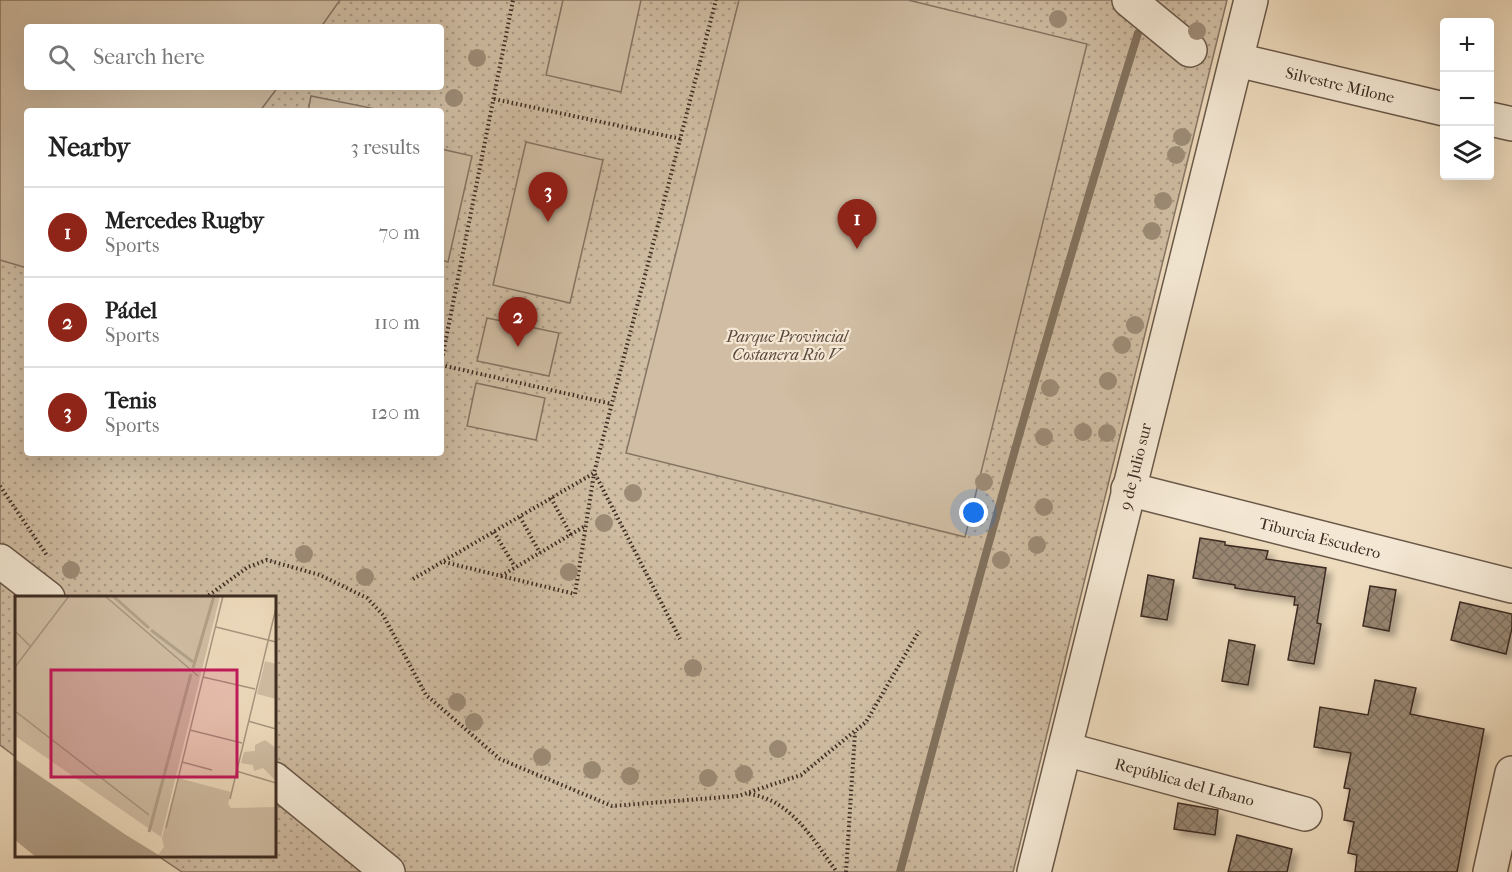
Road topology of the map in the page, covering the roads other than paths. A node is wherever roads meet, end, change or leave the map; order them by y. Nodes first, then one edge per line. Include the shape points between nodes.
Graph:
1 (1129, 0) edge
2 (1251, 0) edge
3 (1190, 50) dead end
4 (1237, 60) junction
5 (1440, 108) edge
6 (1494, 120) edge
7 (1512, 124) edge
8 (1128, 489) junction
9 (0, 561) edge
10 (1512, 586) edge
11 (47, 596) edge
12 (1065, 749) junction
13 (1512, 773) edge
14 (276, 781) edge
15 (1305, 814) dead end
16 (1506, 825) edge
17 (388, 872) edge
18 (1034, 872) edge
19 (1490, 872) edge

1 - 3 street
2 - 4 street
4 - 5 street, Silvestre Milone
4 - 8 street, 9 de Julio sur
6 - 7 street
8 - 10 street, Tiburcia Escudero
8 - 12 street, 9 de Julio sur
9 - 11 street
12 - 15 street, República del Líbano
12 - 18 street, 9 de Julio sur
13 - 16 street
14 - 17 street
16 - 19 street

